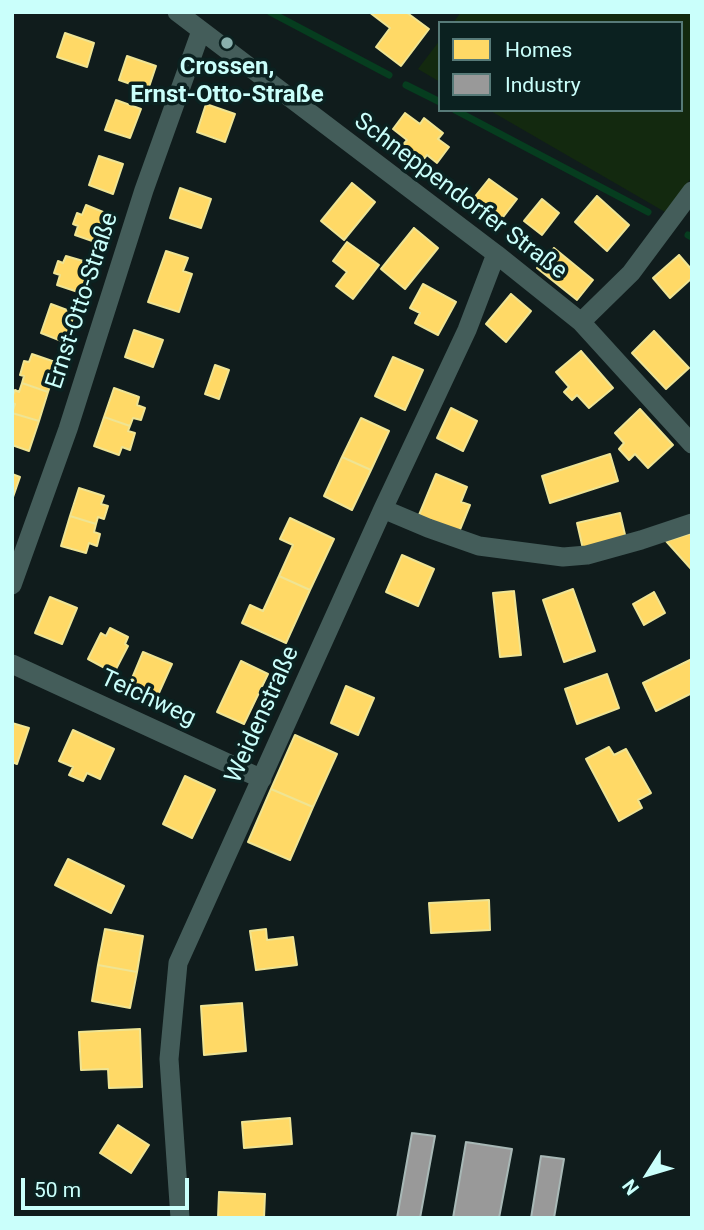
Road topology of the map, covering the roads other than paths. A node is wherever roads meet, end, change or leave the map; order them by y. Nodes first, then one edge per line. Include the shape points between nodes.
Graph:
1 (177, 12) edge
2 (201, 31) junction
3 (692, 191) edge
4 (495, 254) junction
5 (581, 322) junction
6 (692, 444) edge
7 (383, 509) junction
8 (692, 523) edge
9 (12, 585) edge
10 (12, 664) edge
11 (262, 779) junction
12 (180, 1218) edge

1 - 2 street, Schneppendorfer Straße
2 - 4 street, Schneppendorfer Straße
2 - 9 street, Ernst-Otto-Straße
3 - 5 street via 631,273
4 - 5 street, Schneppendorfer Straße
4 - 7 street, Weidenstraße via 467,330
5 - 6 street, Schneppendorfer Straße
7 - 8 street via 479,546 563,557 587,555
7 - 11 street, Weidenstraße
10 - 11 street, Teichweg
11 - 12 street, Weidenstraße via 178,963 169,1059

